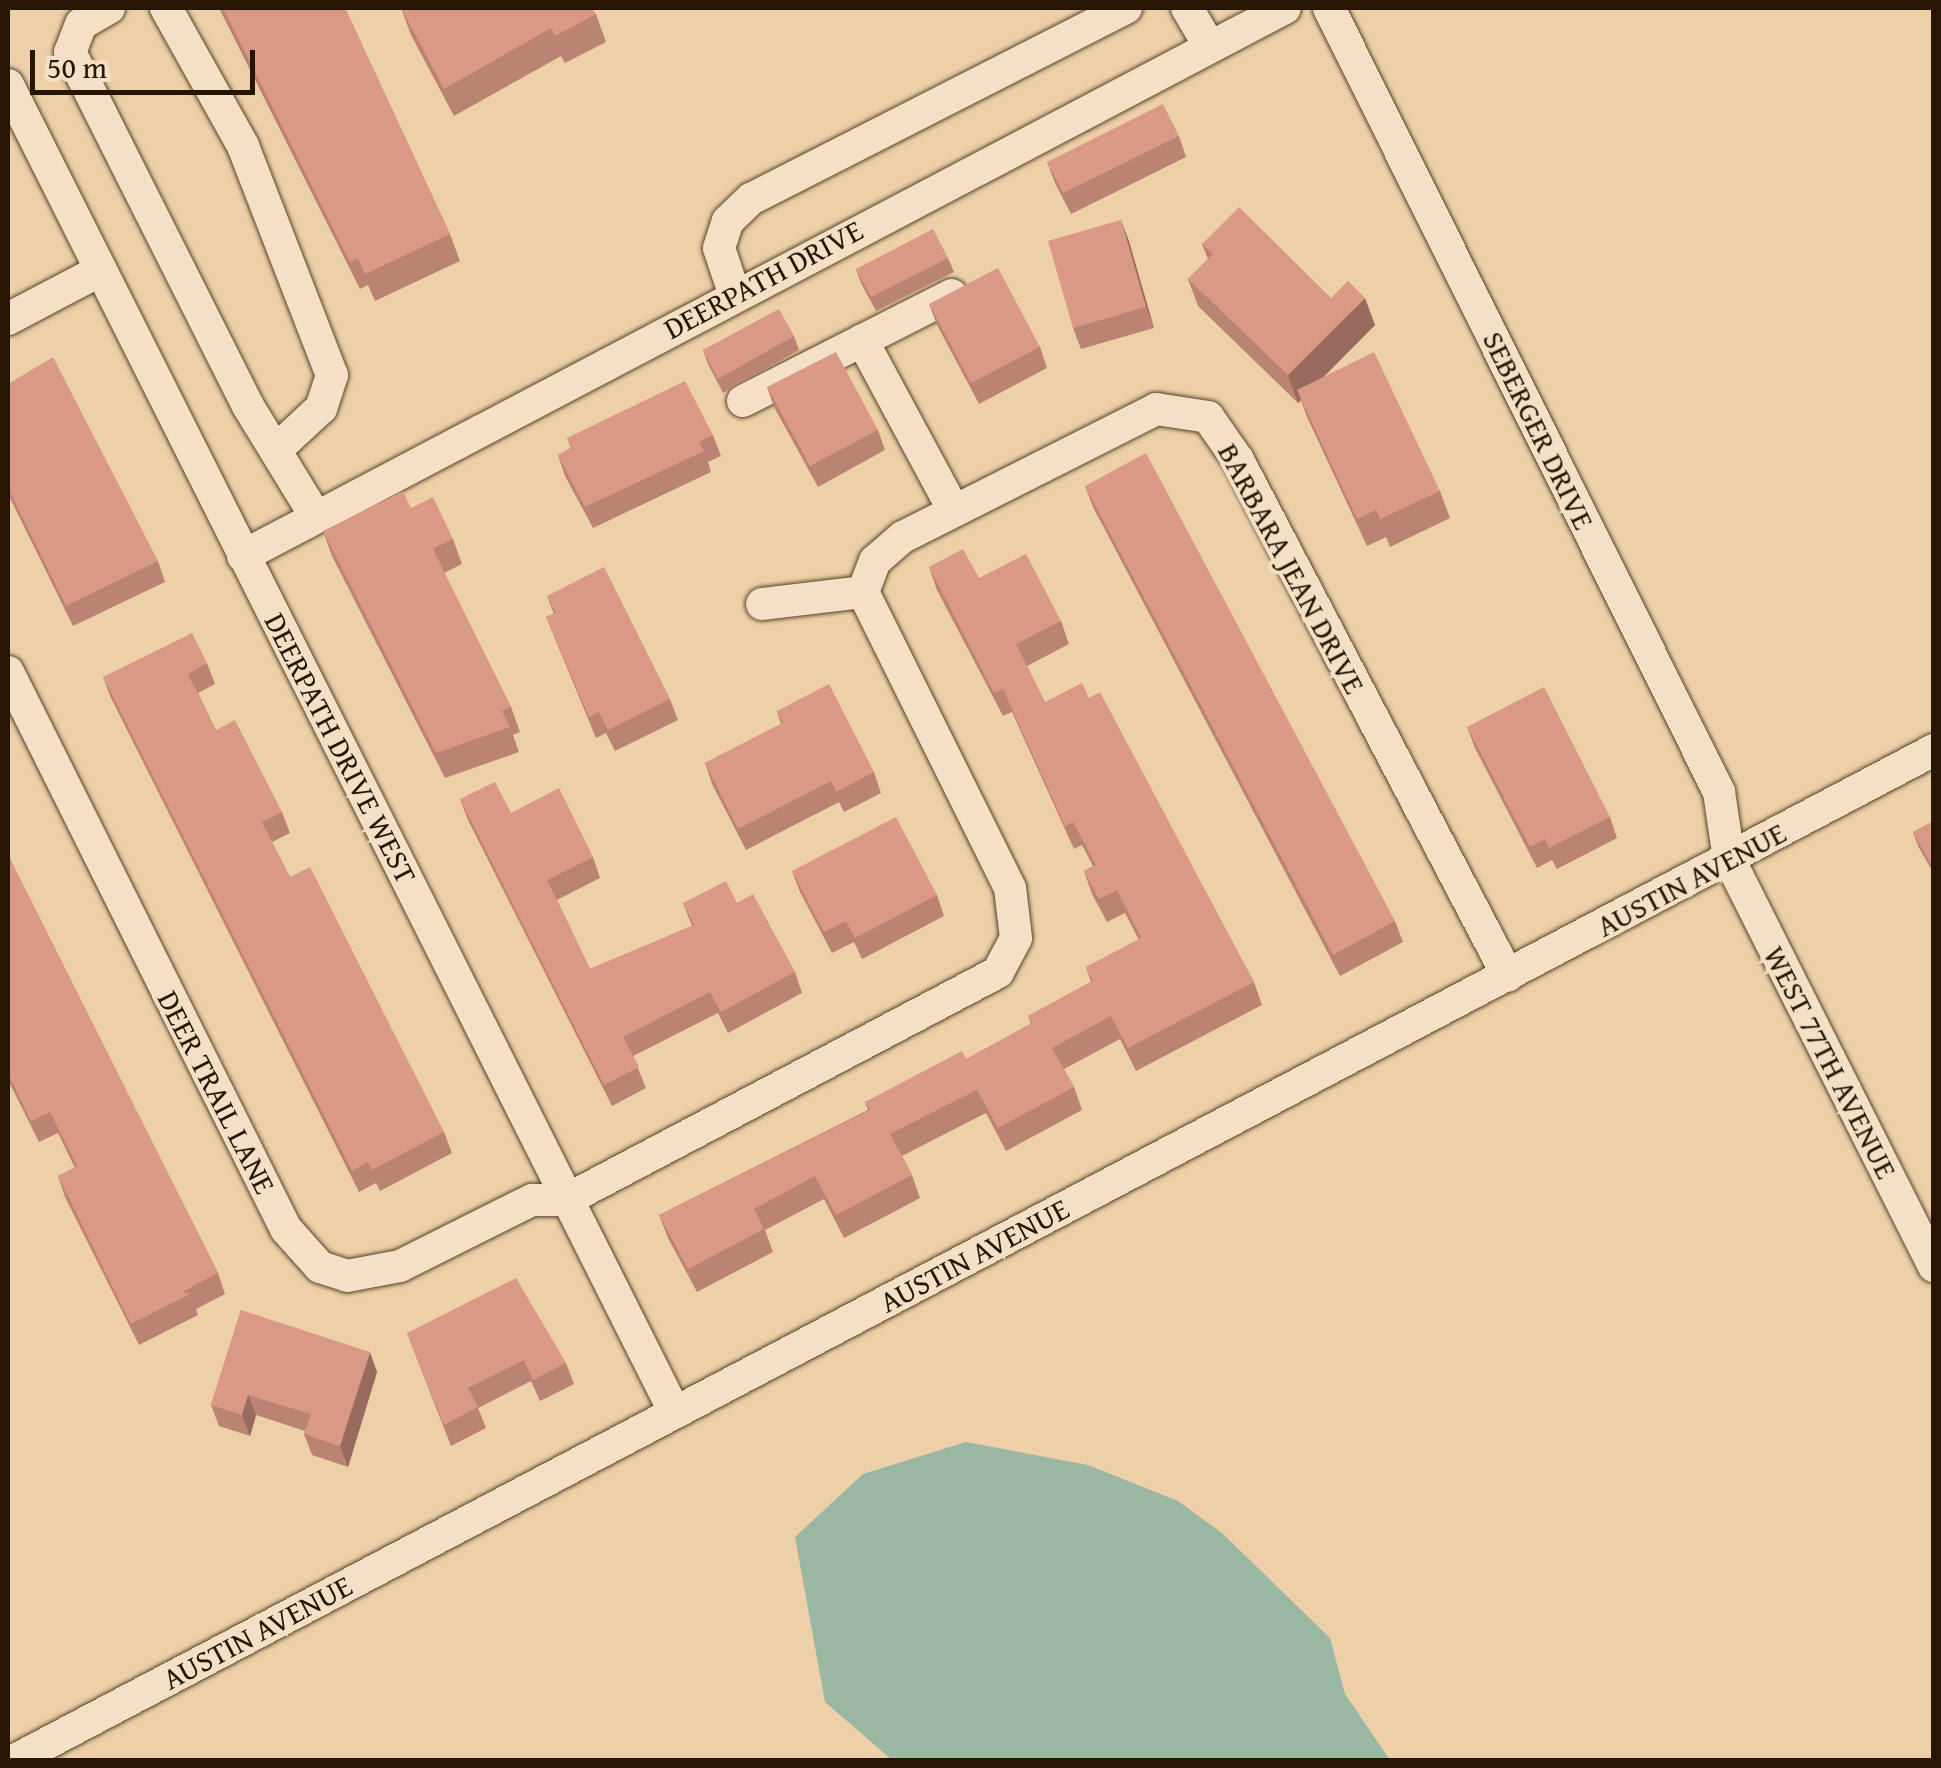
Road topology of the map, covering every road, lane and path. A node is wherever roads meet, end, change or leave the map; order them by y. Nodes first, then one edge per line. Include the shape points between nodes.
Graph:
1 (108, 8) edge
2 (166, 8) edge
3 (1126, 8) edge
4 (1187, 8) edge
5 (1285, 8) edge
6 (1329, 8) edge
7 (1210, 47) junction
8 (8, 86) edge
9 (100, 270) junction
10 (734, 293) junction
11 (952, 295) edge
12 (8, 320) edge
13 (862, 340) junction
14 (743, 401) dead end
15 (276, 449) junction
16 (953, 509) junction
17 (316, 518) junction
18 (243, 556) junction
19 (863, 592) junction
20 (762, 604) dead end
21 (8, 672) edge
22 (1934, 750) edge
23 (1729, 859) junction
24 (1508, 976) junction
25 (566, 1200) junction
26 (1934, 1266) edge
27 (674, 1411) junction
28 (15, 1760) edge

1 - 15 street via 81,24 70,52
2 - 15 street via 243,146 332,374 322,408
3 - 10 street via 751,198 719,248
4 - 7 street
5 - 7 street, DEERPATH DRIVE
6 - 23 street, SEBERGER DRIVE via 1719,792
7 - 10 street, DEERPATH DRIVE
8 - 9 street, DEERPATH DRIVE WEST
9 - 12 street
9 - 18 street, DEERPATH DRIVE WEST
10 - 17 street, DEERPATH DRIVE
11 - 13 street
13 - 14 street
13 - 16 street
15 - 17 street
16 - 19 street, BARBARA JEAN DRIVE via 875,561
16 - 24 street, BARBARA JEAN DRIVE via 1132,416 1180,406 1208,417
17 - 18 street, DEERPATH DRIVE
18 - 25 street, DEERPATH DRIVE WEST
19 - 20 street
19 - 25 street via 1010,888 1016,938 998,972
21 - 25 street, DEER TRAIL LANE via 286,1229 320,1267 375,1274 532,1200
22 - 23 street, AUSTIN AVENUE
23 - 24 street, AUSTIN AVENUE
23 - 26 street, WEST 77TH AVENUE
24 - 27 street, AUSTIN AVENUE
25 - 27 street, DEERPATH DRIVE WEST
27 - 28 street, AUSTIN AVENUE

